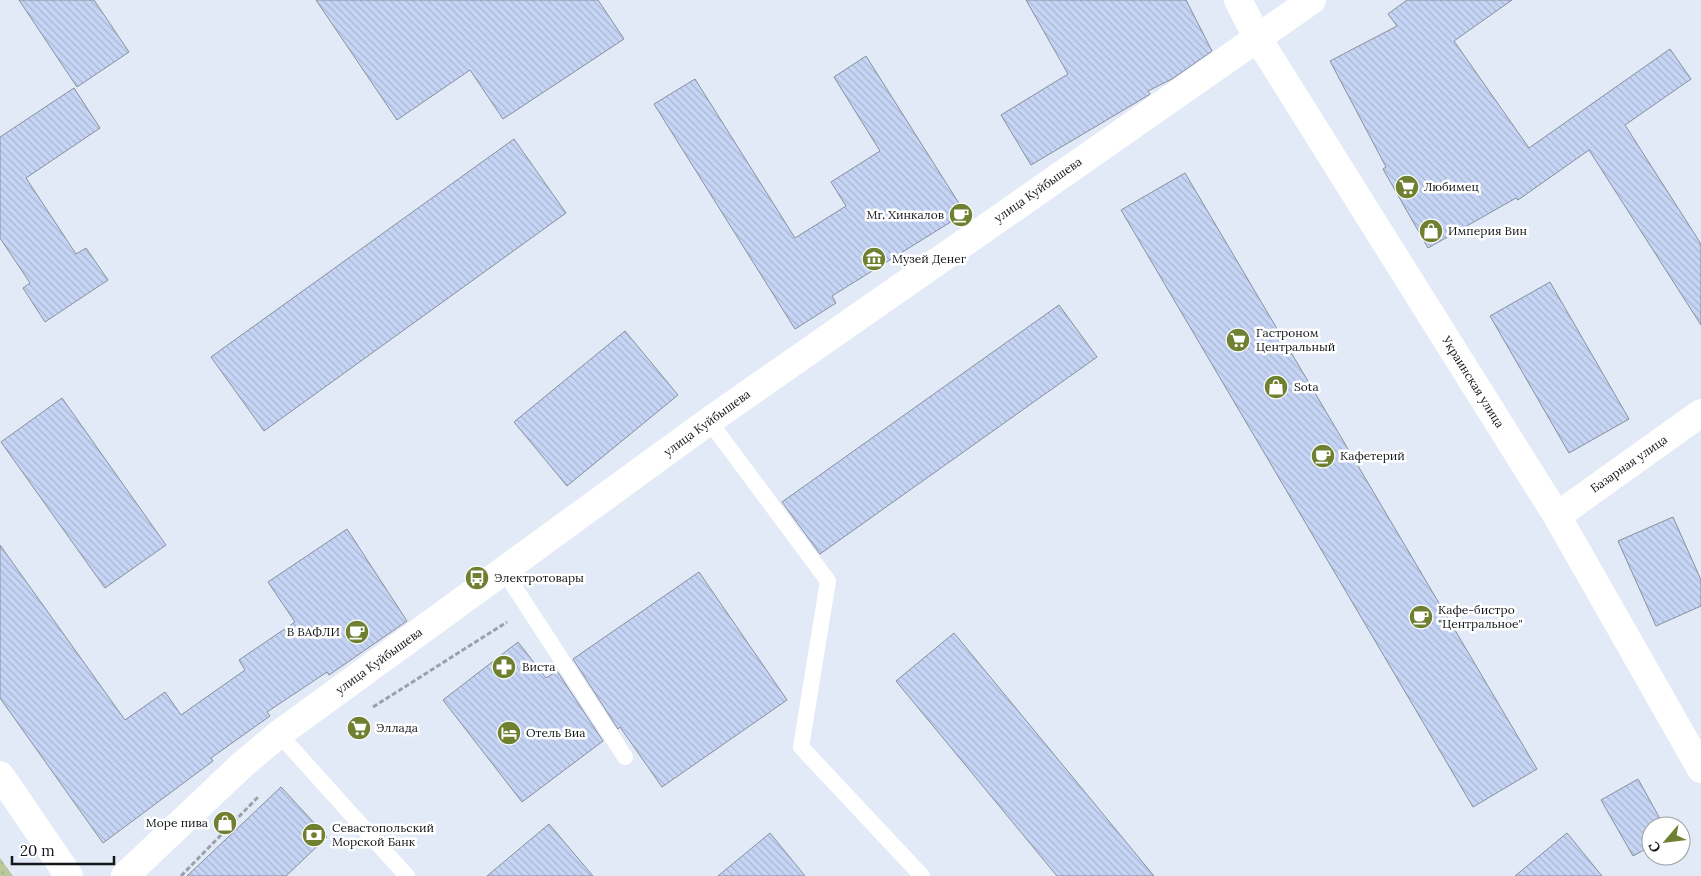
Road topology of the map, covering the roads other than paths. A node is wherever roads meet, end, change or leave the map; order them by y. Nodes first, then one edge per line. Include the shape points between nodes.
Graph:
1 (1238, 0) edge
2 (1312, 0) edge
3 (1258, 37) junction
4 (1701, 413) edge
5 (709, 421) junction
6 (1557, 516) junction
7 (504, 571) junction
8 (279, 734) junction
9 (625, 756) dead end
10 (1701, 769) edge
11 (0, 776) edge
12 (69, 876) edge
13 (125, 876) edge
14 (408, 876) edge
15 (922, 876) edge

1 - 3 main road, Украинская улица
2 - 3 main road, улица Куйбышева
3 - 5 main road, улица Куйбышева
3 - 6 main road, Украинская улица
4 - 6 main road, Базарная улица
5 - 7 main road, улица Куйбышева
5 - 15 lane via 828,581 801,747
6 - 10 main road, Украинская улица
7 - 8 main road, улица Куйбышева
7 - 9 lane
8 - 13 main road, улица Куйбышева
8 - 14 lane
11 - 12 main road

